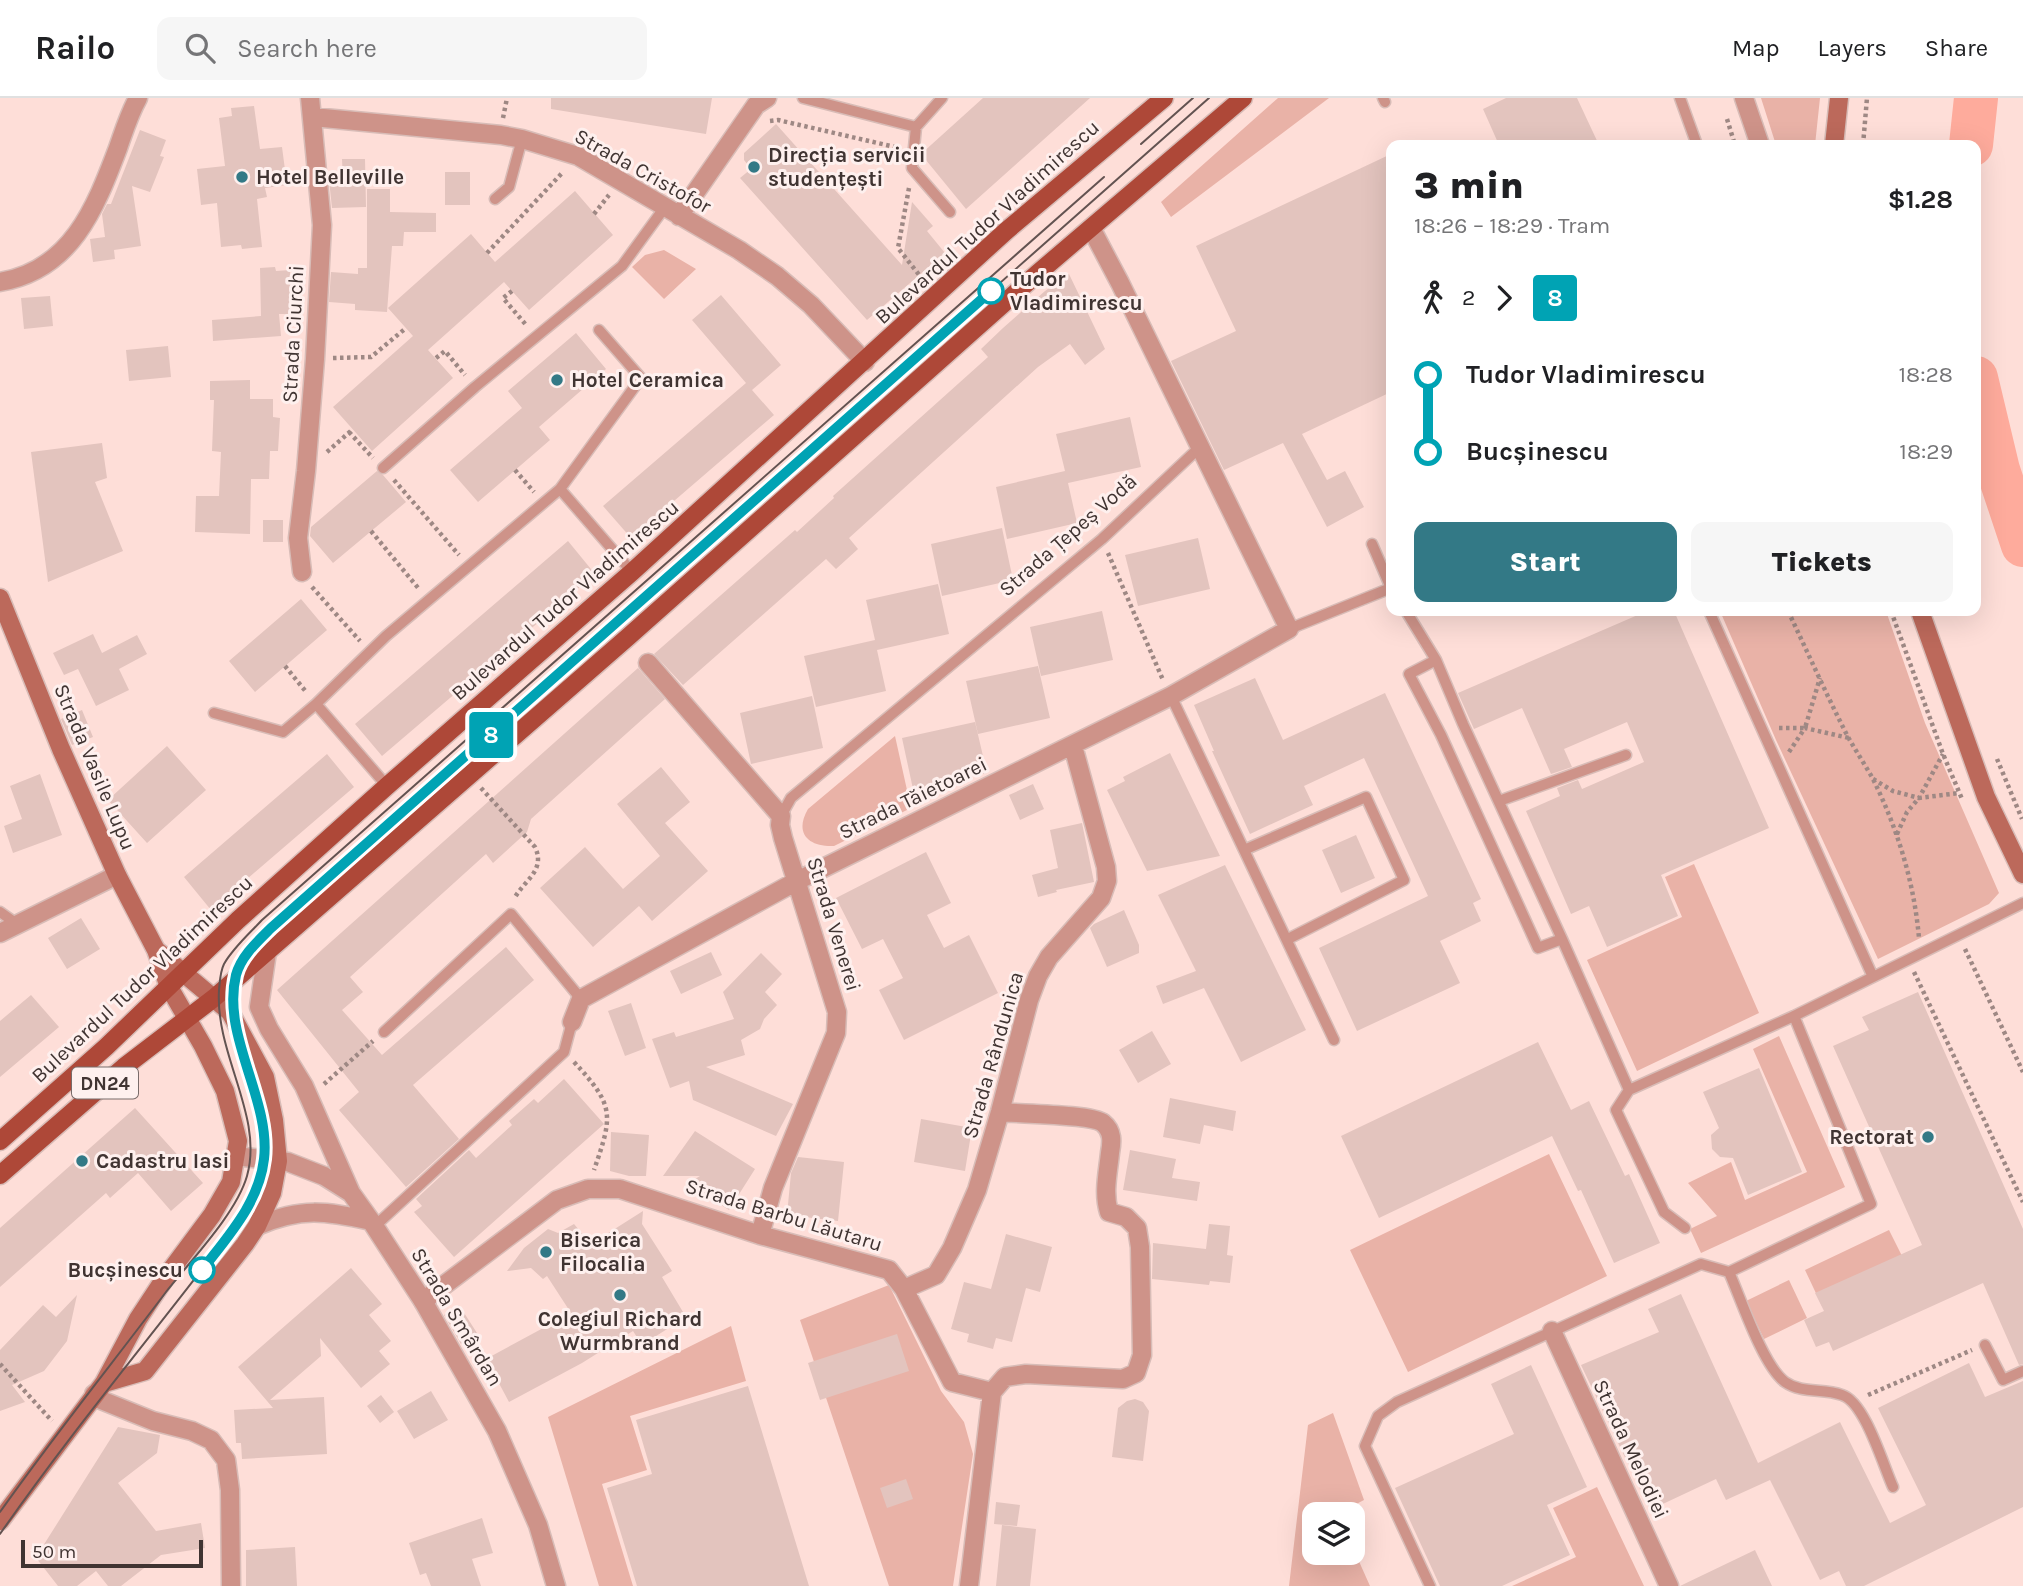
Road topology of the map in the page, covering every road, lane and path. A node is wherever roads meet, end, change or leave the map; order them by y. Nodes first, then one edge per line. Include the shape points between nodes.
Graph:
1 (138, 98) edge
2 (310, 98) edge
3 (767, 98) edge
4 (803, 98) edge
5 (942, 98) edge
6 (1164, 98) edge
7 (1243, 98) edge
8 (1680, 98) edge
9 (1744, 98) edge
10 (1839, 98) edge
11 (1867, 98) edge
12 (313, 117) junction
13 (916, 127) junction
14 (739, 129) junction
15 (522, 139) junction
16 (1695, 140) edge
17 (1758, 140) edge
18 (1835, 140) edge
19 (1863, 140) edge
20 (578, 156) junction
21 (912, 168) junction
22 (495, 199) dead end
23 (672, 212) junction
24 (950, 212) dead end
25 (1091, 228) junction
26 (487, 253) dead end
27 (0, 282) edge
28 (925, 282) dead end
29 (512, 291) dead end
30 (406, 328) dead end
31 (598, 330) dead end
32 (538, 337) junction
33 (436, 358) dead end
34 (315, 359) junction
35 (865, 362) junction
36 (475, 387) junction
37 (349, 432) dead end
38 (1200, 447) junction
39 (383, 468) junction
40 (515, 470) dead end
41 (560, 489) junction
42 (544, 504) junction
43 (371, 531) dead end
44 (1102, 539) junction
45 (1372, 544) dead end
46 (469, 566) junction
47 (632, 572) junction
48 (1386, 576) edge
49 (306, 578) joint
50 (1386, 590) edge
51 (0, 597) edge
52 (428, 601) junction
53 (1409, 616) edge
54 (1711, 616) edge
55 (1790, 616) edge
56 (1922, 616) edge
57 (1289, 629) junction
58 (369, 651) junction
59 (1436, 660) junction
60 (648, 663) dead end
61 (285, 666) dead end
62 (1820, 678) junction
63 (1171, 696) junction
64 (316, 704) junction
65 (214, 713) dead end
66 (1760, 728) junction
67 (1805, 728) junction
68 (1849, 738) junction
69 (1073, 746) junction
70 (1943, 754) dead end
71 (1626, 755) dead end
72 (1779, 767) junction
73 (469, 777) junction
74 (1872, 778) junction
75 (387, 786) junction
76 (1959, 793) dead end
77 (1919, 798) junction
78 (1499, 801) junction
79 (780, 816) junction
80 (1897, 835) junction
81 (1244, 850) junction
82 (2023, 874) edge
83 (117, 875) junction
84 (797, 881) junction
85 (2023, 902) edge
86 (0, 912) edge
87 (511, 914) junction
88 (17, 924) junction
89 (0, 933) edge
90 (1959, 935) junction
91 (1287, 939) junction
92 (1562, 939) junction
93 (156, 950) junction
94 (267, 952) junction
95 (1920, 953) junction
96 (1908, 959) junction
97 (184, 973) junction
98 (1873, 977) junction
99 (169, 987) junction
100 (214, 998) junction
101 (581, 999) junction
102 (1794, 1016) junction
103 (188, 1019) junction
104 (572, 1022) joint
105 (384, 1032) joint
106 (1334, 1040) dead end
107 (564, 1052) junction
108 (2023, 1072) edge
109 (322, 1086) dead end
110 (1629, 1090) junction
111 (1000, 1112) junction
112 (0, 1141) edge
113 (235, 1156) junction
114 (278, 1161) junction
115 (0, 1175) edge
116 (588, 1189) junction
117 (351, 1193) junction
118 (2023, 1202) edge
119 (373, 1224) junction
120 (257, 1226) junction
121 (1685, 1228) dead end
122 (760, 1235) junction
123 (1729, 1272) junction
124 (904, 1289) junction
125 (423, 1301) junction
126 (1552, 1331) junction
127 (1984, 1345) joint
128 (0, 1364) edge
129 (2023, 1371) edge
130 (99, 1388) junction
131 (992, 1392) junction
132 (1854, 1401) junction
133 (62, 1436) junction
134 (1893, 1487) dead end
135 (0, 1521) edge
136 (231, 1586) edge
137 (556, 1586) edge
138 (969, 1586) edge
139 (1430, 1586) edge
140 (1669, 1586) edge

1 - 27 street via 76,236 53,261 19,279
2 - 12 street, Strada Ciurchi
3 - 14 street
4 - 13 lane
5 - 13 lane
6 - 35 main road, Bulevardul Tudor Vladimirescu / DN24 via 1006,231
7 - 25 main road, DN24
8 - 16 lane
9 - 17 street
10 - 18 main road
11 - 19 path
12 - 15 street, Strada Cristofor
12 - 34 street, Strada Ciurchi via 322,225
13 - 21 lane
14 - 21 path via 778,120 895,147
14 - 23 street
15 - 20 street, Strada Cristofor
15 - 22 lane via 509,187
20 - 23 street, Strada Cristofor
20 - 26 path
21 - 24 lane
21 - 28 path via 898,248
23 - 32 lane via 622,266
23 - 35 street, Strada Cristofor via 777,276
25 - 38 street
25 - 73 main road, DN24
29 - 32 path via 503,298
30 - 34 path via 371,357
31 - 41 lane via 640,378
32 - 36 lane
33 - 36 path via 445,351
34 - 49 street, Strada Ciurchi via 298,538
35 - 47 main road, Bulevardul Tudor Vladimirescu / DN24
36 - 39 lane
37 - 39 path
38 - 44 lane, Strada Țepeș Vodă
38 - 57 street
39 - 46 path
40 - 42 path
41 - 42 lane
41 - 47 lane
42 - 46 lane
43 - 52 path
44 - 63 path
44 - 79 lane, Strada Țepeș Vodă via 791,798
45 - 48 lane
46 - 52 lane
47 - 75 main road, Bulevardul Tudor Vladimirescu / DN24
49 - 58 path
50 - 57 lane, Strada Tăietoarei
51 - 83 main road, Strada Vasile Lupu
52 - 58 lane
53 - 59 lane
54 - 66 lane
55 - 62 path
56 - 82 main road via 1986,797
57 - 63 street, Strada Tăietoarei
58 - 64 lane
59 - 78 lane
59 - 92 lane via 1409,674 1538,948
60 - 79 street, Strada Venerei
61 - 64 path
62 - 67 path
62 - 68 path
63 - 69 street, Strada Tăietoarei
63 - 81 lane
64 - 65 lane via 283,732
64 - 75 lane
66 - 67 path
66 - 72 lane
67 - 68 path
67 - 72 path
68 - 74 path
69 - 84 street, Strada Tăietoarei
69 - 111 street, Strada Rândunica via 1106,867 1106,887 1038,976
70 - 77 path
71 - 78 lane
72 - 98 lane
73 - 87 path via 538,854 537,870 518,892
73 - 94 main road, DN24
74 - 77 path via 1892,791
74 - 80 path
75 - 97 main road, Bulevardul Tudor Vladimirescu / DN24
76 - 77 path
77 - 80 path
78 - 92 lane
79 - 84 street, Strada Venerei
80 - 95 path via 1916,907
81 - 91 lane
81 - 91 lane via 1366,797 1404,880
83 - 88 street
83 - 93 main road, Strada Vasile Lupu
84 - 101 street, Strada Tăietoarei
84 - 122 street, Strada Venerei via 835,1000 836,1033 773,1188
85 - 90 lane
86 - 88 lane
87 - 101 lane
87 - 105 lane
88 - 89 street
90 - 95 lane
90 - 108 path
91 - 106 lane
92 - 110 lane
93 - 97 main road, Strada Vasile Lupu
93 - 99 main road, Strada Vasile Lupu
94 - 100 main road, DN24
94 - 117 street via 259,1007 304,1086
95 - 96 lane
96 - 98 lane
96 - 118 path
97 - 99 main road, Bulevardul Tudor Vladimirescu / DN24
97 - 100 main road, Strada Vasile Lupu
98 - 102 lane
99 - 103 main road, Strada Vasile Lupu
99 - 112 main road, Bulevardul Tudor Vladimirescu / DN24
100 - 103 main road, DN24
100 - 114 main road, Strada Vasile Lupu via 230,1012 265,1077
101 - 104 street
102 - 110 lane
102 - 123 lane via 1871,1204
103 - 113 main road, Strada Vasile Lupu via 225,1091 238,1141
103 - 115 main road, DN24 via 124,1067
104 - 107 lane
105 - 109 path
107 - 116 path via 593,1083 607,1110 606,1137
107 - 119 lane
110 - 121 lane via 1616,1110 1664,1212
111 - 124 street, Strada Rândunica via 952,1248 936,1275
111 - 131 street via 1095,1119 1109,1129 1105,1200 1109,1212 1126,1217 1137,1228 1142,1355 1136,1373 1123,1379 1026,1374 1005,1377
113 - 114 street, Strada Smârdan
113 - 130 main road, Strada Vasile Lupu via 231,1182 212,1215 138,1319
114 - 117 street, Strada Smârdan via 324,1176
114 - 120 main road, Strada Vasile Lupu via 272,1193
116 - 122 street, Strada Barbu Lăutaru via 620,1189
116 - 125 street, Strada Barbu Lăutaru via 557,1199
117 - 119 street, Strada Smârdan
119 - 120 street via 313,1212 292,1213
119 - 125 street, Strada Smârdan
120 - 130 main road, Strada Vasile Lupu via 145,1371
122 - 124 street, Strada Barbu Lăutaru via 889,1270
123 - 126 lane via 1701,1264
123 - 132 lane via 1767,1361 1783,1381
124 - 131 street, Strada Barbu Lăutaru via 952,1382
125 - 137 street, Strada Smârdan via 497,1430 538,1525
126 - 139 lane via 1397,1402 1378,1416 1365,1446
126 - 140 street, Strada Melodiei
127 - 129 lane via 2003,1380
127 - 132 path
128 - 133 path
130 - 133 main road, Strada Vasile Lupu
130 - 136 street via 101,1400 211,1440 226,1461
131 - 138 street
132 - 134 lane
133 - 135 main road, Strada Vasile Lupu

